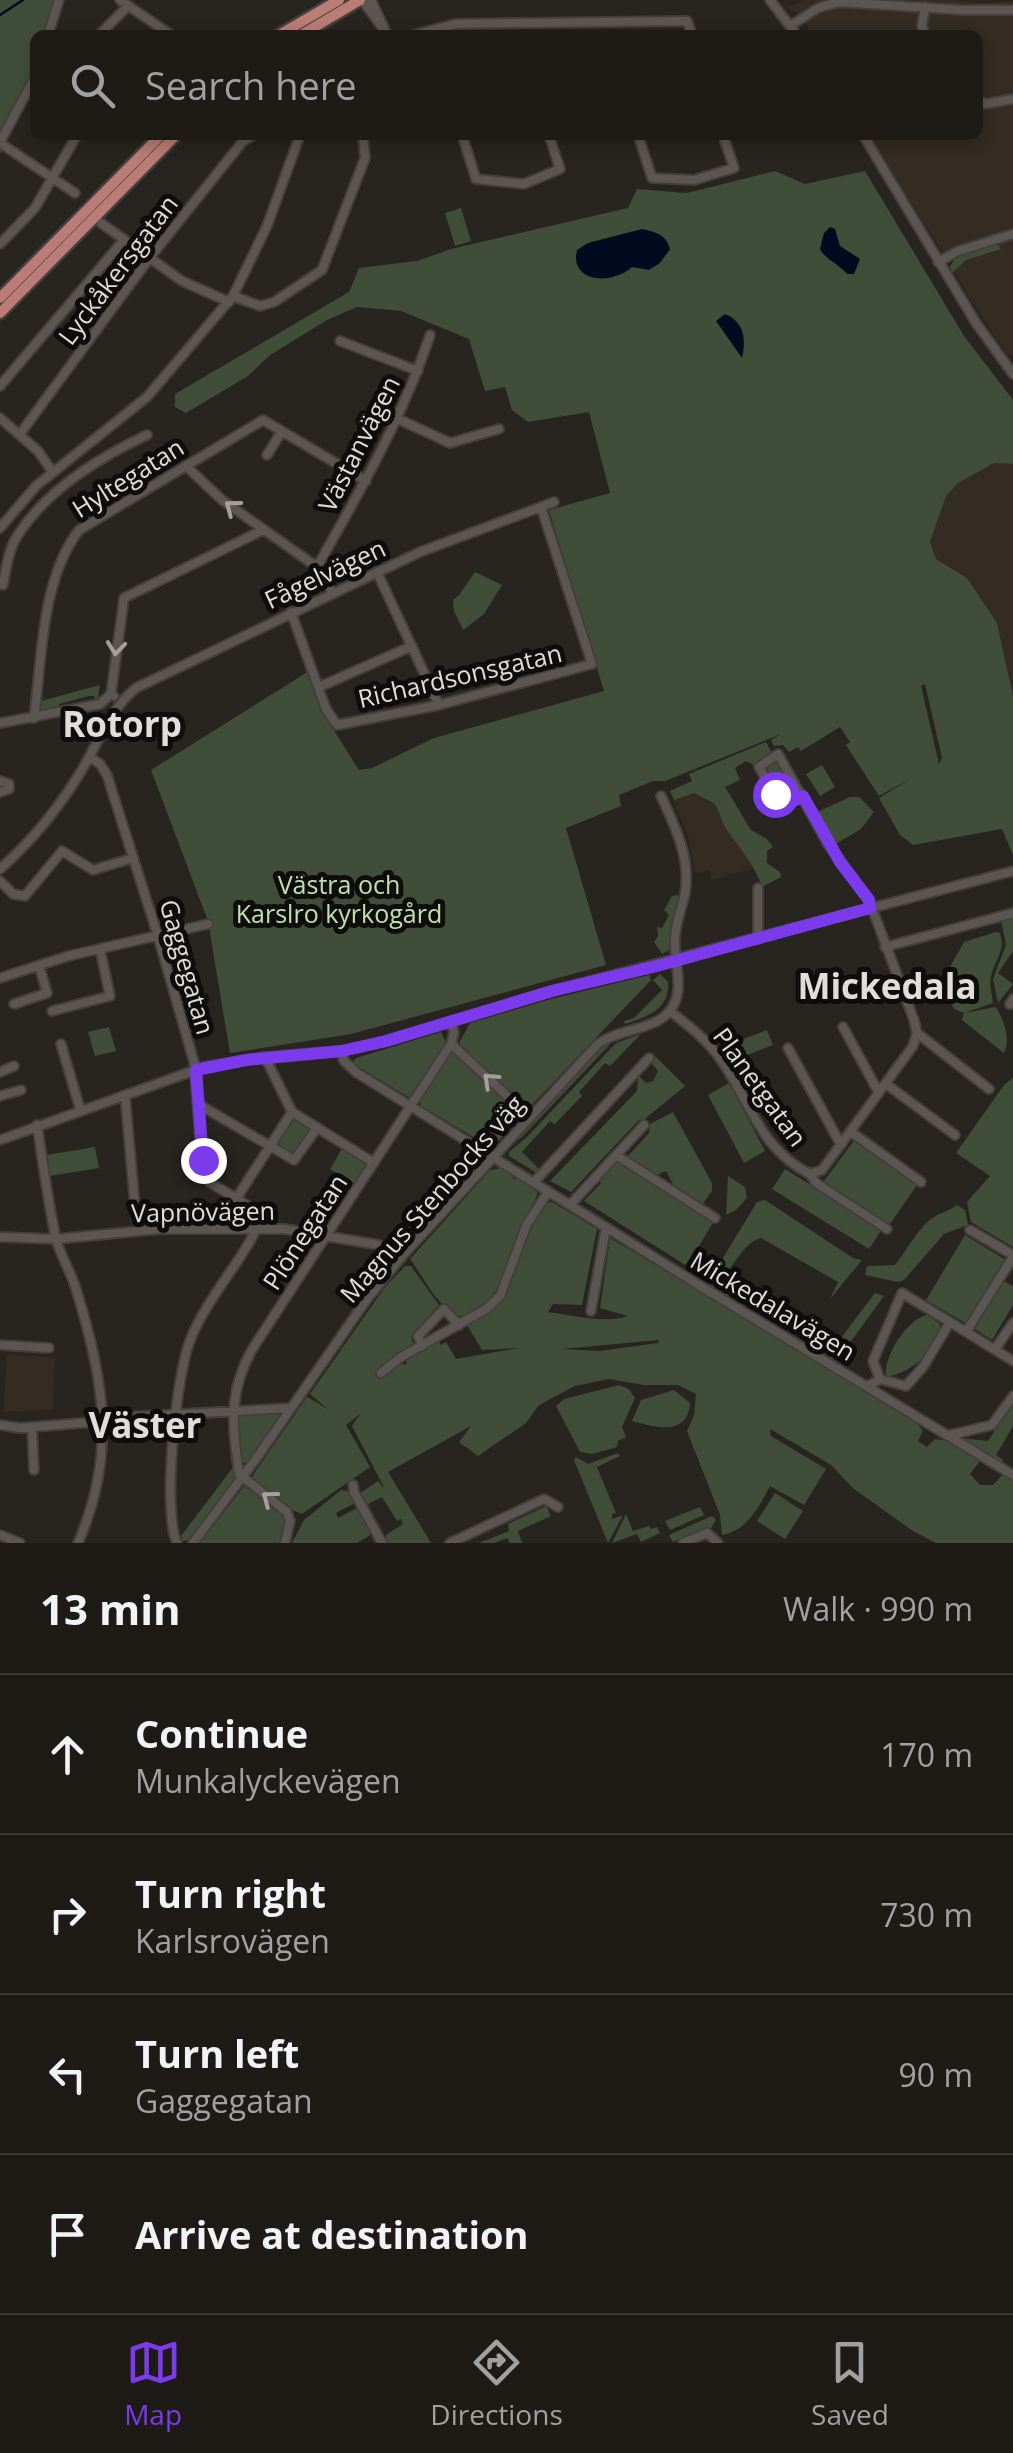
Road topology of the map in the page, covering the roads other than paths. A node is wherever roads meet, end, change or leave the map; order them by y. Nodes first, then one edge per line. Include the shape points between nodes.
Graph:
1 (59, 0) edge
2 (339, 0) edge
3 (361, 0) edge
4 (370, 0) edge
5 (770, 0) edge
6 (124, 3) edge
7 (924, 7) junction
8 (1013, 10) edge
9 (600, 22) junction
10 (515, 23) junction
11 (790, 26) junction
12 (50, 30) edge
13 (104, 30) edge
14 (164, 30) edge
15 (288, 30) edge
16 (310, 30) edge
17 (385, 30) edge
18 (385, 30) edge
19 (437, 30) edge
20 (517, 30) edge
21 (602, 30) edge
22 (691, 30) edge
23 (794, 30) edge
24 (923, 30) edge
25 (30, 88) edge
26 (1013, 100) edge
27 (983, 103) edge
28 (74, 140) edge
29 (156, 140) edge
30 (171, 140) edge
31 (245, 140) edge
32 (298, 140) edge
33 (363, 140) edge
34 (464, 140) edge
35 (551, 140) edge
36 (640, 140) edge
37 (725, 140) edge
38 (866, 140) edge
39 (0, 142) edge
40 (52, 175) junction
41 (74, 193) dead end
42 (101, 223) dead end
43 (1013, 234) edge
44 (123, 241) junction
45 (0, 244) edge
46 (148, 260) junction
47 (938, 262) junction
48 (0, 298) edge
49 (231, 299) junction
50 (0, 314) edge
51 (430, 335) dead end
52 (340, 341) dead end
53 (418, 371) junction
54 (1013, 374) edge
55 (0, 386) edge
56 (0, 418) edge
57 (396, 418) junction
58 (499, 429) dead end
59 (282, 431) junction
60 (20, 434) junction
61 (147, 435) dead end
62 (268, 455) dead end
63 (186, 466) junction
64 (52, 471) junction
65 (366, 482) junction
66 (554, 502) dead end
67 (541, 507) junction
68 (0, 528) edge
69 (262, 530) junction
70 (317, 568) junction
71 (378, 572) junction
72 (1, 587) edge
73 (332, 592) junction
74 (291, 612) junction
75 (412, 646) junction
76 (319, 687) junction
77 (111, 694) junction
78 (122, 701) junction
79 (439, 705) junction
80 (34, 718) junction
81 (0, 724) edge
82 (90, 757) junction
83 (0, 781) edge
84 (0, 792) edge
85 (662, 796) dead end
86 (803, 796) junction
87 (133, 858) junction
88 (0, 869) edge
89 (1013, 871) edge
90 (0, 881) edge
91 (758, 888) dead end
92 (870, 908) junction
93 (1013, 913) edge
94 (208, 924) dead end
95 (158, 933) junction
96 (758, 939) junction
97 (885, 947) junction
98 (100, 948) junction
99 (678, 960) junction
100 (39, 965) junction
101 (0, 978) edge
102 (14, 1004) dead end
103 (52, 1011) dead end
104 (670, 1011) junction
105 (450, 1021) junction
106 (843, 1027) dead end
107 (916, 1033) junction
108 (61, 1044) dead end
109 (451, 1044) junction
110 (788, 1048) dead end
111 (342, 1051) junction
112 (265, 1057) junction
113 (648, 1058) dead end
114 (14, 1066) dead end
115 (196, 1070) junction
116 (0, 1072) edge
117 (886, 1084) junction
118 (989, 1088) dead end
119 (21, 1090) dead end
120 (879, 1093) junction
121 (125, 1095) junction
122 (0, 1096) edge
123 (198, 1104) junction
124 (411, 1106) junction
125 (80, 1110) junction
126 (292, 1112) junction
127 (530, 1117) junction
128 (37, 1125) junction
129 (644, 1125) dead end
130 (318, 1128) junction
131 (850, 1132) junction
132 (956, 1135) dead end
133 (0, 1140) edge
134 (840, 1145) junction
135 (269, 1147) junction
136 (616, 1155) junction
137 (492, 1157) junction
138 (374, 1163) junction
139 (810, 1174) junction
140 (534, 1182) junction
141 (921, 1182) dead end
142 (548, 1192) junction
143 (236, 1199) junction
144 (570, 1205) junction
145 (136, 1218) dead end
146 (714, 1218) dead end
147 (606, 1227) junction
148 (256, 1228) junction
149 (887, 1229) dead end
150 (970, 1230) dead end
151 (0, 1237) edge
152 (326, 1237) junction
153 (56, 1239) junction
154 (405, 1253) junction
155 (1013, 1256) edge
156 (591, 1311) dead end
157 (950, 1322) junction
158 (1013, 1322) edge
159 (459, 1325) junction
160 (966, 1332) junction
161 (0, 1345) edge
162 (422, 1346) junction
163 (49, 1348) dead end
164 (994, 1350) junction
165 (1013, 1361) edge
166 (380, 1374) dead end
167 (880, 1379) junction
168 (868, 1386) junction
169 (1013, 1396) edge
170 (291, 1408) junction
171 (234, 1411) junction
172 (176, 1415) junction
173 (126, 1418) dead end
174 (94, 1422) dead end
175 (0, 1425) edge
176 (32, 1427) junction
177 (950, 1435) junction
178 (34, 1470) dead end
179 (1013, 1475) edge
180 (243, 1478) junction
181 (353, 1485) dead end
182 (558, 1508) dead end
183 (0, 1535) edge
184 (380, 1540) edge
185 (20, 1543) edge
186 (78, 1543) edge
187 (177, 1543) edge
188 (192, 1543) edge
189 (284, 1543) edge
190 (366, 1543) edge
191 (450, 1543) edge
192 (683, 1543) edge
193 (718, 1543) edge

1 - 12 street
2 - 15 main road
3 - 16 main road
3 - 17 street
4 - 18 street
5 - 11 street
6 - 13 street
6 - 14 street
7 - 8 street
7 - 11 street via 839,2
7 - 24 street
9 - 10 street
9 - 21 street
9 - 22 street via 688,20
10 - 19 street
10 - 20 street
11 - 23 street
25 - 39 street
26 - 27 street
28 - 40 street
29 - 48 main road
30 - 50 main road
31 - 46 street, Lyckåkersgatan
32 - 49 street
33 - 49 street via 365,158 322,270 274,302
34 - 35 street via 476,179 524,184 560,169
36 - 37 street via 652,178 694,180 734,168
38 - 47 street
39 - 40 street
40 - 41 street
40 - 45 street via 35,208
42 - 44 street
43 - 47 street
44 - 46 street
44 - 55 street
46 - 49 street
46 - 60 street, Lyckåkersgatan
47 - 54 street
49 - 64 street via 147,398
51 - 53 street, Västanvägen
52 - 53 street
53 - 57 street, Västanvägen
56 - 60 street
57 - 58 street via 450,443
57 - 65 street, Västanvägen
59 - 62 street
59 - 63 street, Hyltegatan via 263,420
59 - 65 street
60 - 64 street
61 - 72 street via 96,462 46,504 13,543
69 -> 63 street
63 - 80 street, Hyltegatan via 79,530 64,550
64 - 68 street
65 - 70 street, Västanvägen
66 - 67 street, Fågelvägen
67 - 71 street, Fågelvägen
67 - 79 street, Richardsonsgatan via 592,664
69 - 70 street
69 -> 77 street via 124,598
70 - 73 street
71 - 73 street, Fågelvägen
71 - 75 street
73 - 74 street, Fågelvägen
74 - 76 street
74 - 78 street, Fågelvägen via 146,682
75 - 76 street
75 - 79 street
76 - 79 street, Richardsonsgatan via 337,725
77 - 78 street
77 - 80 street via 100,704
78 - 82 street
80 - 81 street
82 - 87 street, Gaggegatan via 107,775
82 - 88 street via 52,814
83 - 84 street via 9,790
85 - 99 street via 686,878 674,942
86 - 86 street via 778,754 760,767 784,806
86 - 92 street
87 - 90 street via 93,870 62,851 24,896
87 - 95 street, Gaggegatan
89 - 92 street
91 - 96 street
92 - 96 street
92 - 97 street
93 - 97 street
94 - 95 street
95 - 98 street
95 - 115 street, Gaggegatan
96 - 99 street
97 - 107 street
98 - 100 street
98 - 103 street via 110,996
99 - 104 street
99 - 105 street
100 - 101 street
100 - 102 street via 46,993
104 - 127 street, Magnus Stenbocks väg via 604,1039
104 - 139 street, Planetgatan via 717,1054 772,1148
105 - 109 street
105 - 111 street
106 - 120 street
107 - 117 street, Planetgatan
107 - 118 street
108 - 125 street
109 - 124 street, Plönegatan
127 -> 109 street
110 - 134 street
111 - 112 street
111 - 124 street, Mickedalavägen via 350,1068
112 - 115 street
112 - 126 street
113 - 140 street
114 - 116 street
115 - 121 street
115 - 123 street, Gaggegatan
117 - 120 street, Planetgatan
117 - 132 street
119 - 122 street
120 - 131 street, Planetgatan
121 - 125 street
121 - 145 street
123 - 135 street
123 - 143 street, Gaggegatan via 204,1174
124 - 137 street, Mickedalavägen
124 - 138 street, Plönegatan
125 - 128 street
126 - 130 street
126 - 135 street
127 - 137 street, Magnus Stenbocks väg
128 - 133 street
128 - 153 street
129 - 136 street
130 - 135 street via 294,1160
130 - 138 street
131 - 134 street, Planetgatan
131 - 141 street
134 - 139 street, Planetgatan via 822,1170
135 - 143 street
136 - 144 street
136 - 146 street
137 - 140 street, Mickedalavägen
137 - 154 street, Magnus Stenbocks väg
138 - 152 street, Plönegatan
139 - 149 street
140 - 142 street, Mickedalavägen
142 - 144 street, Mickedalavägen
142 - 159 street via 521,1237 503,1292
143 - 148 street, Gaggegatan via 260,1215
144 - 147 street, Mickedalavägen
147 - 156 street
147 - 168 street, Mickedalavägen
148 - 152 street, Vapnövägen
148 - 153 street, Vapnövägen
148 - 172 street via 192,1337
150 - 155 street
151 - 153 street, Vapnövägen
152 - 154 street, Vapnövägen
152 - 171 street, Plönegatan via 245,1361
153 - 186 street via 89,1329 105,1420 93,1508
154 - 170 street, Magnus Stenbocks väg
155 - 160 street
157 - 160 street
157 - 167 street via 906,1386
157 - 167 street via 902,1293 873,1362
158 - 164 street
159 - 162 street
159 - 162 street via 444,1309 418,1336
160 - 164 street
161 - 163 street
162 - 166 street
164 - 165 street
167 - 168 street
168 - 177 street, Mickedalavägen
169 - 177 street via 992,1425
170 - 171 street
170 - 180 street, Magnus Stenbocks väg
171 - 172 street
171 - 180 street, Plönegatan
172 - 173 street
172 - 187 street via 170,1520
174 - 176 street
175 - 176 street
176 - 178 street
177 - 179 street, Mickedalavägen
180 - 188 street, Magnus Stenbocks väg
189 -> 180 street via 287,1512
181 - 184 street
182 - 191 street via 544,1500
183 - 185 street
184 - 190 street
192 - 193 street via 707,1533

